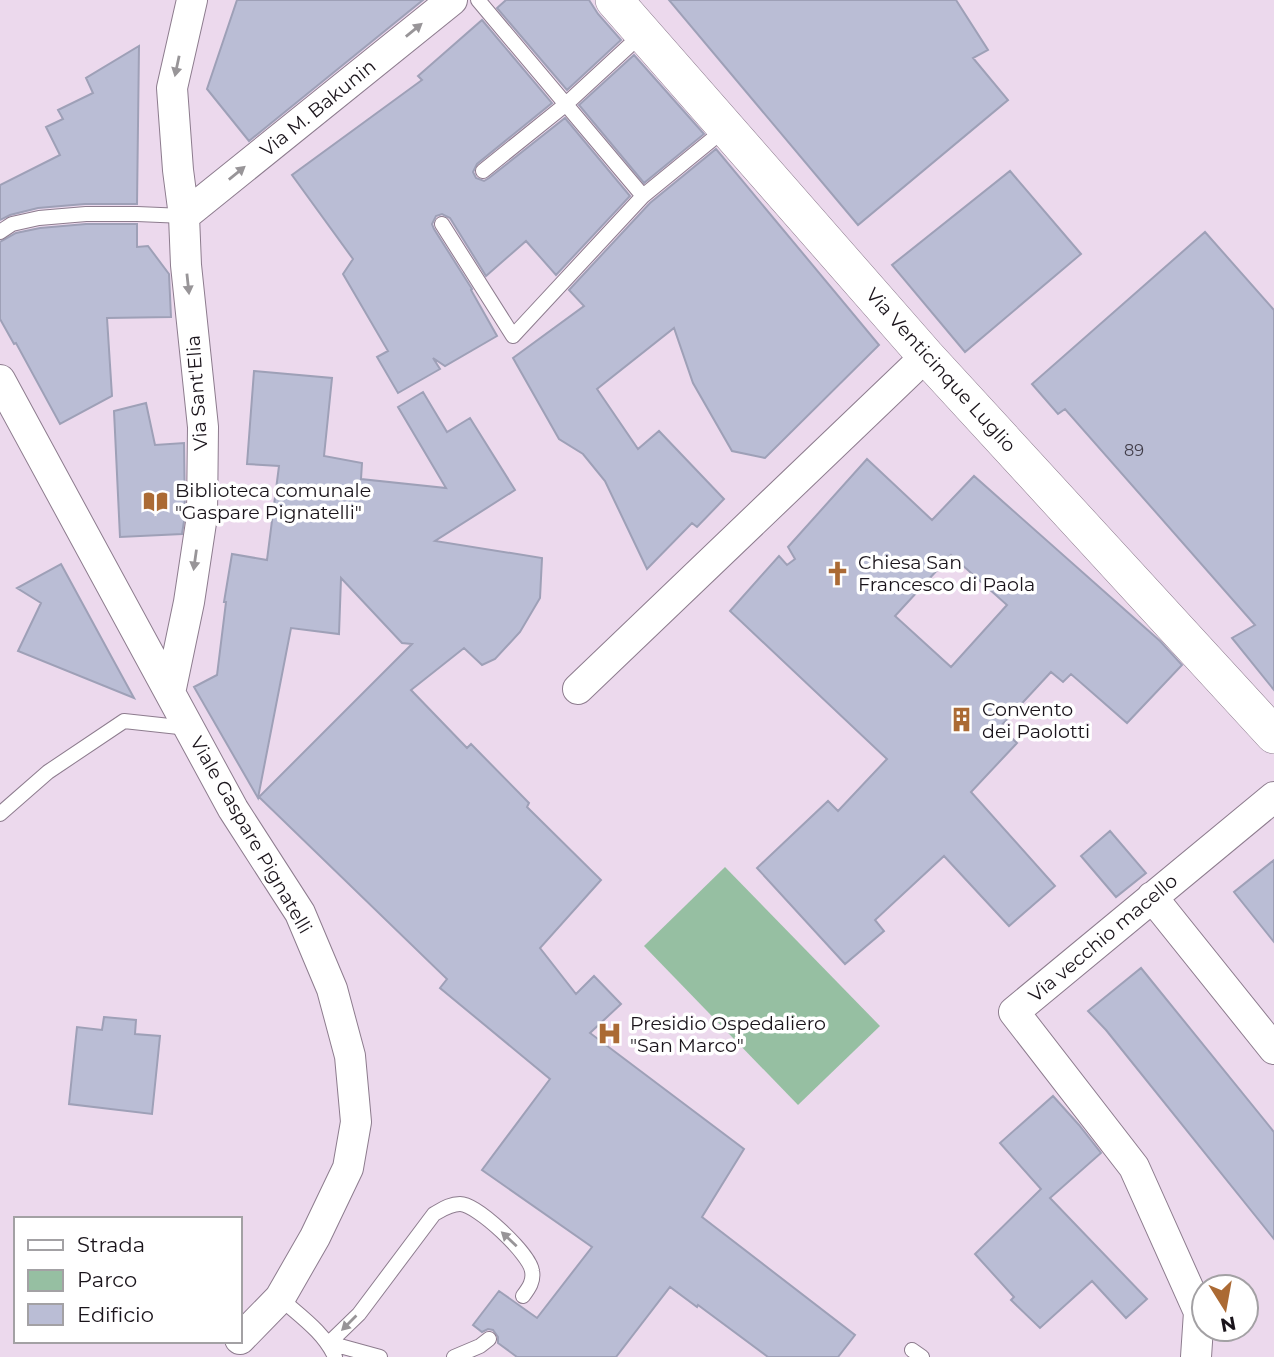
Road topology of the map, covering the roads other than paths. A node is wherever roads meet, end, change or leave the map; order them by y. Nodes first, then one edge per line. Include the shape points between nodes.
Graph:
1 (192, 0) edge
2 (452, 0) edge
3 (478, 0) edge
4 (614, 0) edge
5 (643, 33) junction
6 (565, 105) junction
7 (726, 129) junction
8 (483, 171) dead end
9 (643, 197) junction
10 (184, 216) junction
11 (442, 224) dead end
12 (0, 232) edge
13 (926, 356) junction
14 (0, 380) edge
15 (578, 690) dead end
16 (170, 693) junction
17 (189, 728) junction
18 (1274, 735) edge
19 (1274, 797) edge
20 (0, 814) edge
21 (1152, 897) junction
22 (1274, 1049) edge
23 (523, 1296) dead end
24 (280, 1298) junction
25 (242, 1337) edge
26 (489, 1339) dead end
27 (236, 1343) edge
28 (329, 1343) junction
29 (223, 1357) edge
30 (335, 1357) edge
31 (380, 1357) edge
32 (454, 1357) edge
33 (1196, 1357) edge

1 -> 10 street, Via Sant'Elia via 172,88
10 -> 2 street, Via M. Bakunin
3 - 6 lane
4 - 5 street, Via Venticinque Luglio
5 - 6 lane
5 - 7 street, Via Venticinque Luglio
6 - 8 lane
6 - 9 lane
7 - 9 lane
7 - 13 street, Via Venticinque Luglio
9 - 11 lane via 513,336
10 - 12 lane via 39,218
10 -> 16 street, Via Sant'Elia via 203,427 202,516
13 - 15 street
13 - 18 street, Via Venticinque Luglio
14 - 16 street, Viale Gaspare Pignatelli
16 - 17 street, Viale Gaspare Pignatelli
17 - 20 lane via 124,722 48,772
17 - 24 street, Viale Gaspare Pignatelli via 233,809 300,913 332,989 350,1056 356,1122 348,1168
19 - 21 street, Via vecchio macello
21 - 22 street
21 - 33 street, Via vecchio macello via 1014,1012 1135,1167 1199,1312
23 -> 28 lane via 532,1282 533,1269 524,1253 478,1211 463,1204 448,1206 434,1214 359,1314
24 - 25 street, Viale Gaspare Pignatelli
24 - 28 lane
26 - 32 lane
27 - 29 street, Viale Gaspare Pignatelli
28 - 30 lane
28 - 31 lane

